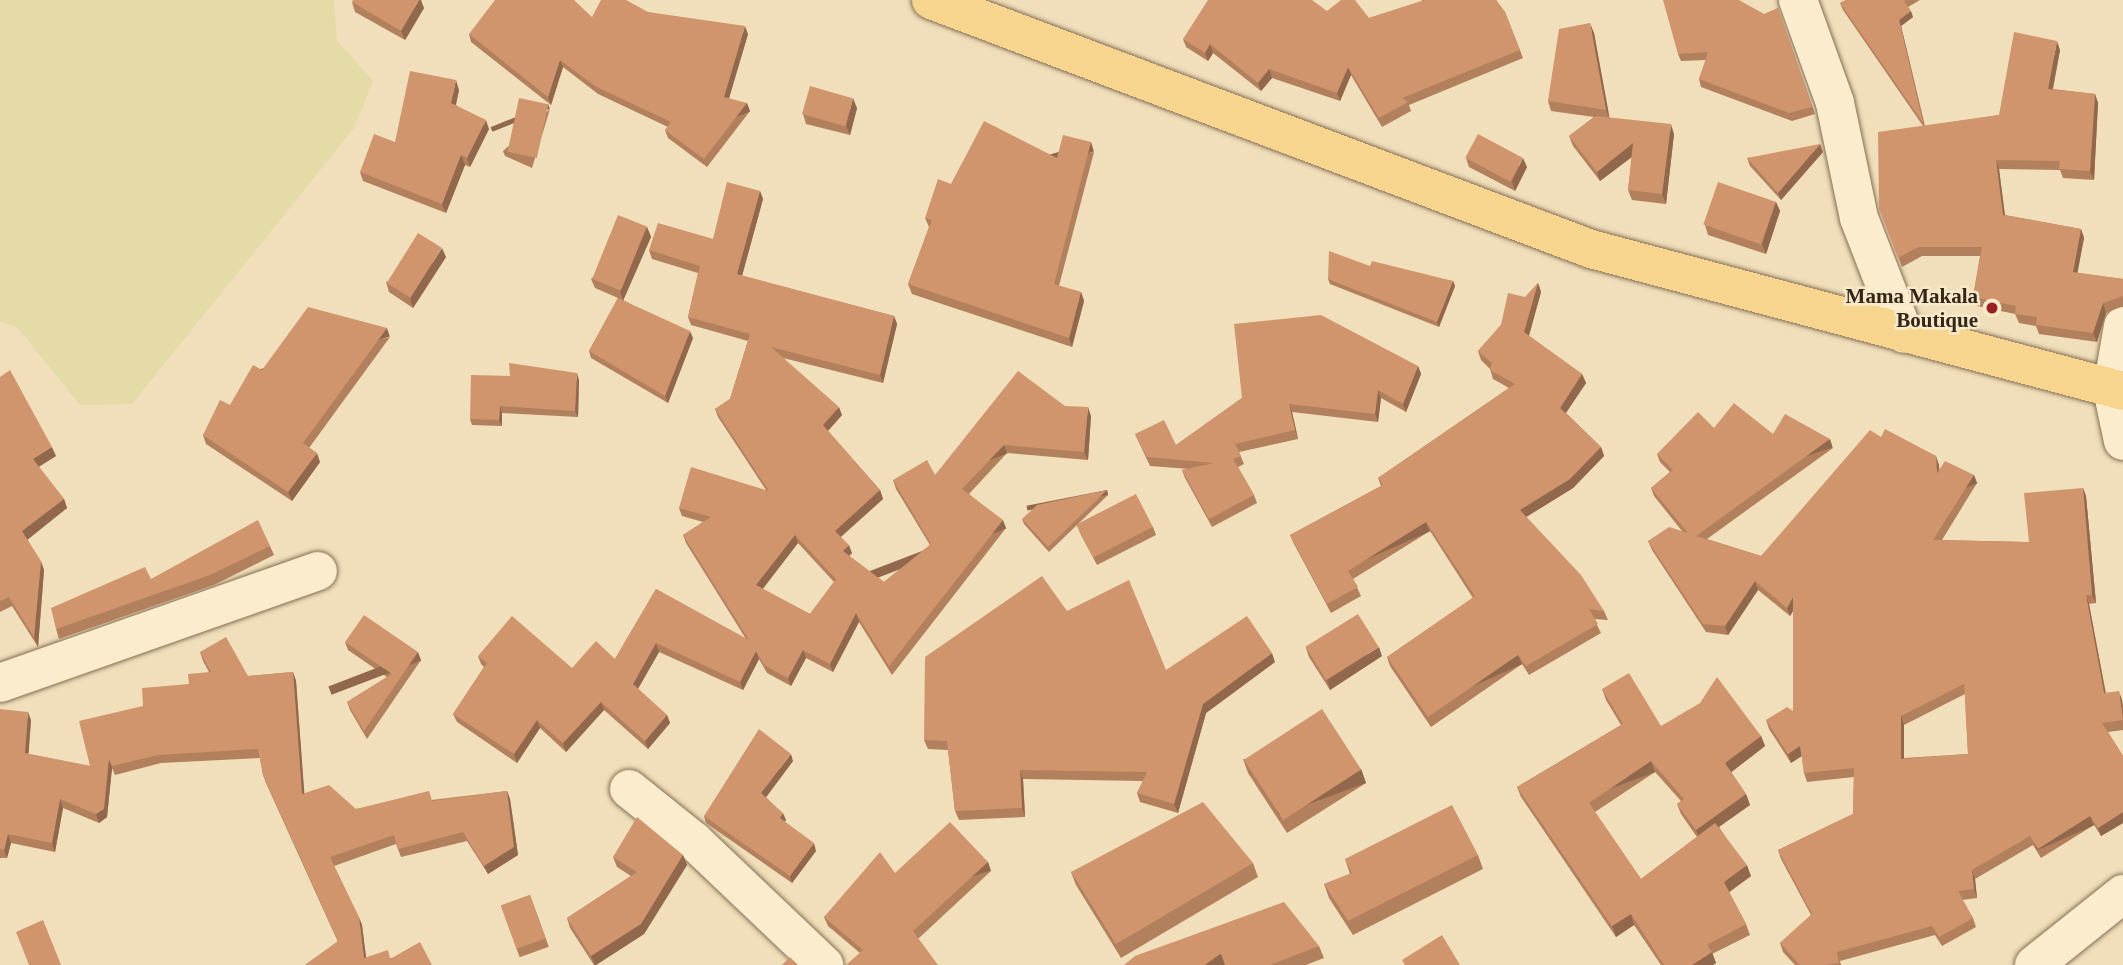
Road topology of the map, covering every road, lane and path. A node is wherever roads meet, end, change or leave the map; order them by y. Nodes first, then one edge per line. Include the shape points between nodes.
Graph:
1 (931, 0) edge
2 (1798, 0) edge
3 (2123, 326) edge
4 (1904, 334) junction
5 (2118, 390) edge
6 (2123, 441) edge
7 (318, 571) dead end
8 (0, 682) edge
9 (629, 789) dead end
10 (2123, 894) edge
11 (824, 965) edge
12 (2034, 965) edge

1 - 4 main road via 1591,249
2 - 4 street via 1835,103 1859,218
3 - 5 street
4 - 5 main road
5 - 6 street
7 - 8 street
9 - 11 street
10 - 12 street

